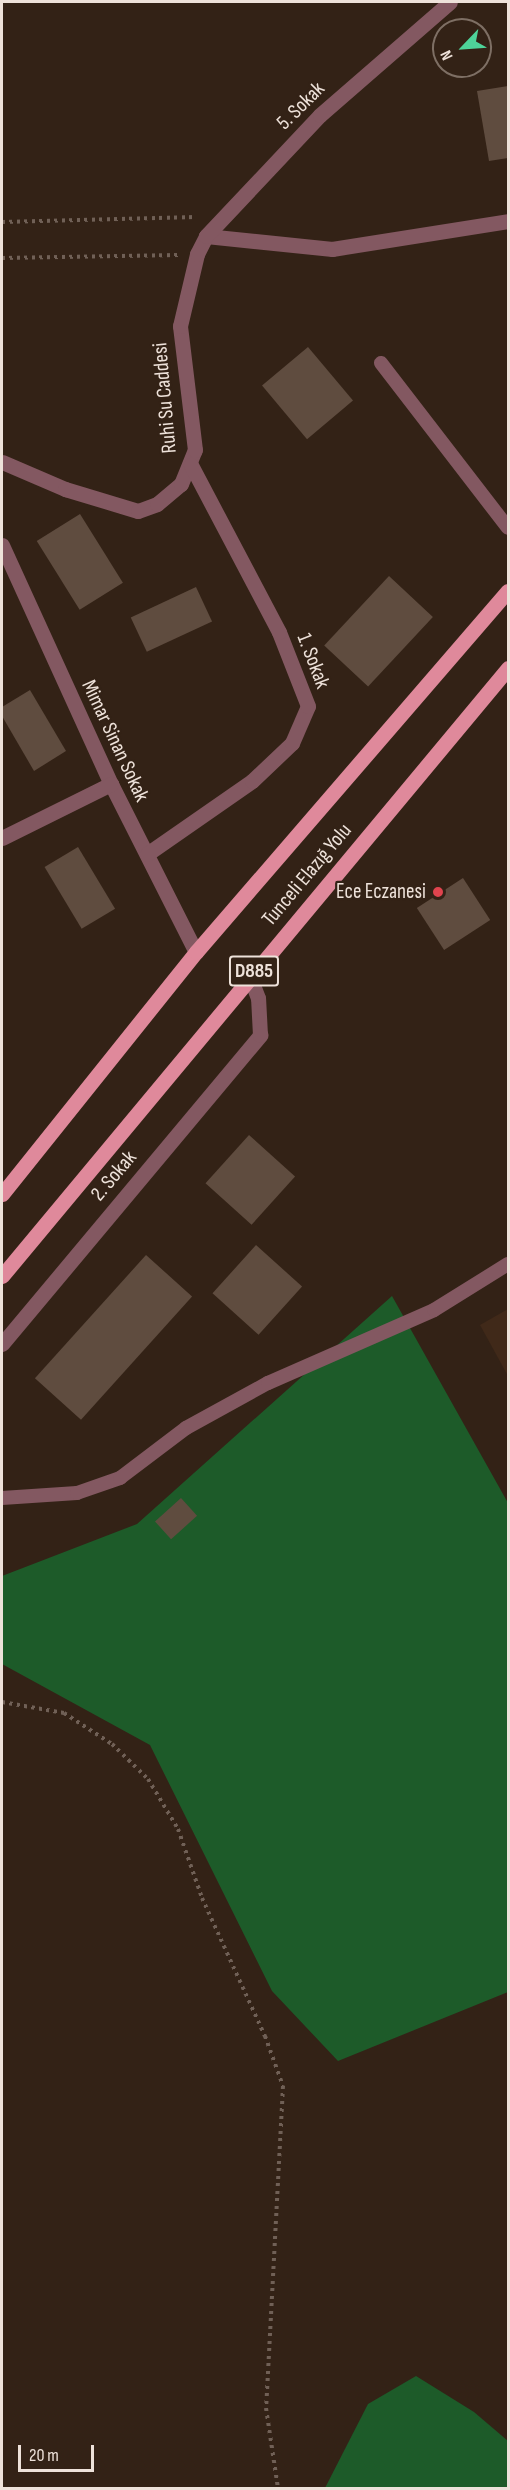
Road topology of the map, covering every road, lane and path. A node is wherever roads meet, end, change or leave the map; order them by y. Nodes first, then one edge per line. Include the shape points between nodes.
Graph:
1 (450, 2) edge
2 (225, 216) junction
3 (508, 221) edge
4 (2, 222) edge
5 (206, 236) junction
6 (197, 254) junction
7 (2, 258) edge
8 (381, 363) dead end
9 (2, 462) edge
10 (191, 465) junction
11 (508, 528) edge
12 (2, 545) edge
13 (508, 591) edge
14 (508, 668) edge
15 (111, 784) junction
16 (2, 838) edge
17 (147, 854) junction
18 (196, 952) junction
19 (250, 977) junction
20 (2, 1194) edge
21 (508, 1264) edge
22 (2, 1276) edge
23 (2, 1344) edge
24 (2, 1498) edge
25 (2, 1702) edge
26 (278, 2488) edge

1 - 2 street, 5. Sokak via 320,115
2 - 4 path
2 - 5 street, 5. Sokak
3 - 5 street via 332,249
5 - 6 street, 5. Sokak
6 - 7 path
6 - 10 street, Ruhi Su Caddesi via 180,326 195,450
8 - 11 lane
9 - 10 street, Ruhi Su Caddesi via 65,489 138,511 170,495
10 - 17 street, 1. Sokak via 279,632 308,706 292,743 252,781
12 - 15 street, Mimar Sinan Sokak
13 - 18 main road, Tunceli Elazığ Yolu / D885
14 - 19 main road, Tunceli Elazığ Yolu / D885
15 - 16 street
15 - 17 street, Mimar Sinan Sokak
17 - 18 street, Mimar Sinan Sokak
18 - 20 main road, Tunceli Elazığ Yolu / D885
19 - 22 main road, Tunceli Elazığ Yolu / D885
19 - 23 street, 2. Sokak via 258,998 260,1035
21 - 24 lane via 434,1310 268,1383 207,1417 120,1478 77,1493
25 - 26 path via 64,1713 112,1744 148,1779 178,1829 202,1898 265,2036 283,2086 266,2408

